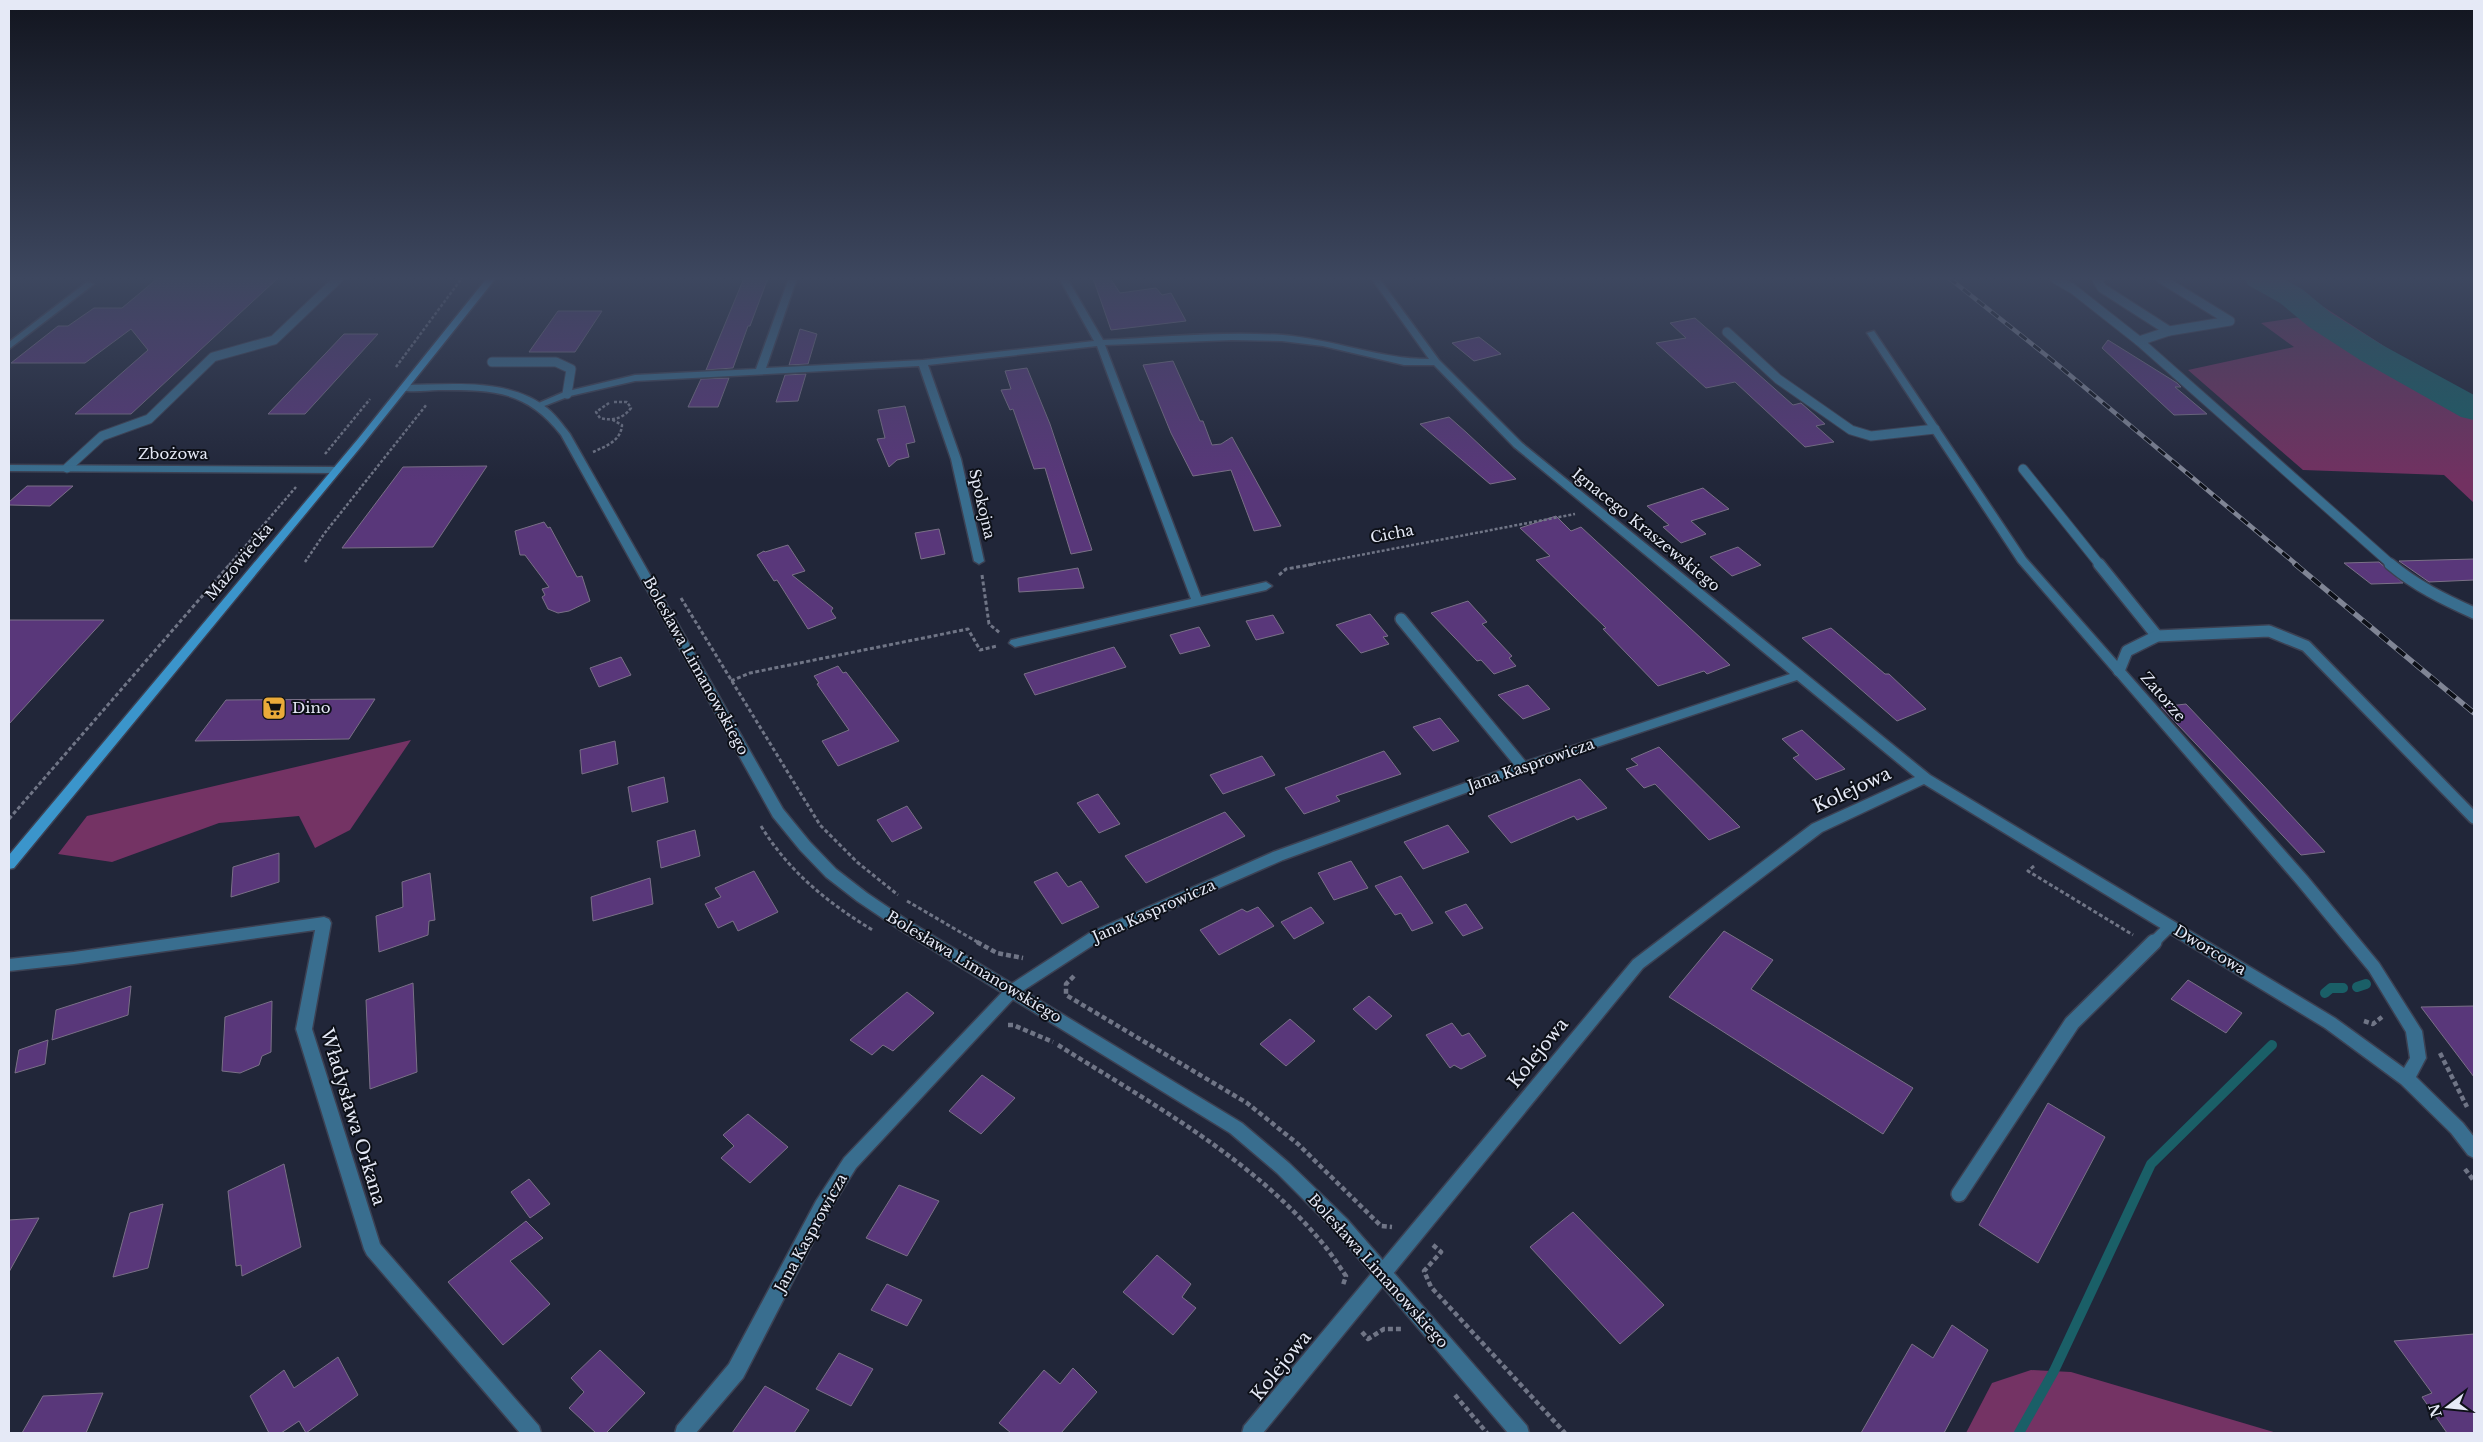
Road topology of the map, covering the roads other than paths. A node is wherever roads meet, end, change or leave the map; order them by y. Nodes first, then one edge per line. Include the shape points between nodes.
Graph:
1 (255, 345) edge
2 (438, 345) edge
3 (769, 345) edge
4 (1080, 345) edge
5 (1101, 345) edge
6 (1333, 345) edge
7 (1424, 345) edge
8 (1742, 345) edge
9 (1879, 345) edge
10 (2144, 345) edge
11 (492, 362) dead end
12 (1436, 362) junction
13 (923, 363) junction
14 (760, 372) junction
15 (404, 388) junction
16 (566, 394) junction
17 (539, 405) junction
18 (1935, 429) junction
19 (9, 468) edge
20 (67, 468) junction
21 (2023, 469) dead end
22 (336, 470) junction
23 (980, 561) road end
24 (1266, 586) road end
25 (1197, 601) junction
26 (2474, 614) edge
27 (1401, 619) dead end
28 (2157, 636) junction
29 (1015, 643) road end
30 (2119, 671) junction
31 (1799, 675) junction
32 (1523, 767) junction
33 (1925, 778) junction
34 (2474, 818) edge
35 (9, 864) edge
36 (2170, 926) junction
37 (9, 965) edge
38 (1013, 990) junction
39 (2406, 1080) junction
40 (2474, 1150) edge
41 (1959, 1194) dead end
42 (1383, 1274) junction
43 (532, 1433) edge
44 (684, 1433) edge
45 (1251, 1433) edge
46 (1520, 1433) edge

1 - 20 lane via 212,357 149,419 102,436
2 - 15 main road, Mazowiecka
3 - 14 street
4 - 13 street
5 - 25 street
6 - 12 street via 1404,362
7 - 12 street, Ignacego Kraszewskiego
8 - 18 lane via 1778,379 1851,430 1871,436
9 - 18 street, Zatorze
10 - 26 lane via 2410,581
11 - 16 lane via 556,362 571,369
12 - 31 street, Ignacego Kraszewskiego via 1518,445
13 - 14 street
13 - 23 street, Spokojna via 956,459
14 - 16 street via 635,378
15 - 17 street via 490,390
15 - 22 main road, Mazowiecka
16 - 17 street
17 - 38 street, Bolesława Limanowskiego via 565,434 778,813 831,874 862,898
18 - 30 street, Zatorze via 2022,560
19 - 20 street, Zbożowa
20 - 22 street, Zbożowa
21 - 28 lane
22 - 35 main road, Mazowiecka
24 - 25 street
25 - 29 street
27 - 32 lane
28 - 30 lane via 2127,651
28 - 34 lane via 2269,631 2306,646
30 - 39 street, Zatorze via 2374,967 2414,1031 2418,1058
31 - 32 street, Jana Kasprowicza
31 - 33 street, Ignacego Kraszewskiego
32 - 38 street, Jana Kasprowicza via 1278,856 1096,936
33 - 36 street, Dworcowa
33 - 42 street, Kolejowa via 1816,828 1638,964
36 - 39 street, Dworcowa via 2330,1023
36 - 41 lane via 2072,1023
37 - 43 street, Władysława Orkana via 324,923 304,1029 373,1249
38 - 42 street, Bolesława Limanowskiego via 1236,1128 1283,1168 1341,1225
38 - 44 street, Jana Kasprowicza via 850,1163 822,1207 736,1371
39 - 40 street, Dworcowa via 2457,1128
42 - 45 street, Kolejowa
42 - 46 street, Bolesława Limanowskiego

